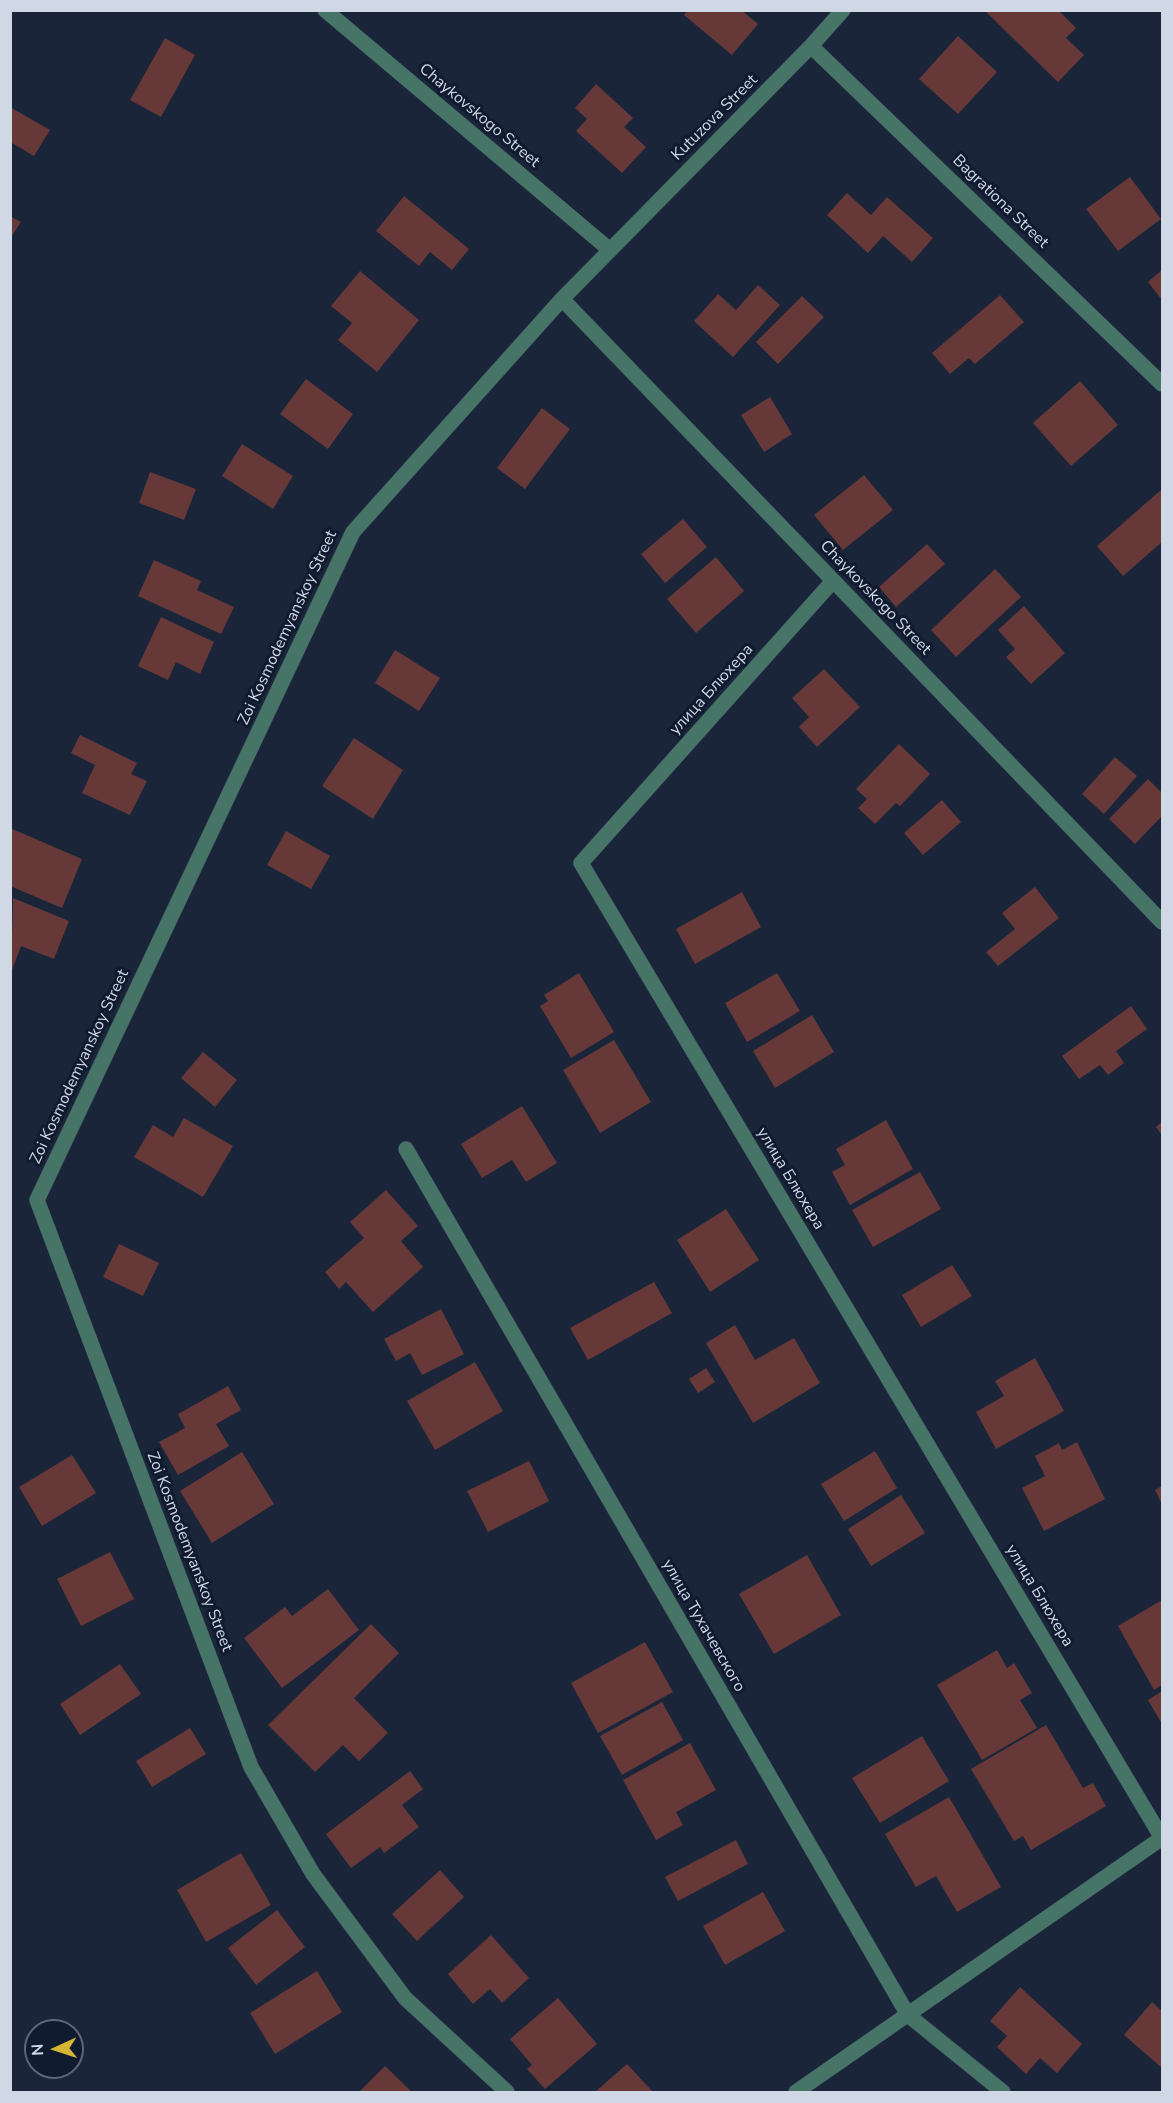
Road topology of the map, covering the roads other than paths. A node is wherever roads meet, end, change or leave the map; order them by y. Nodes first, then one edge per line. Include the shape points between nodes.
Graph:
1 (326, 10) edge
2 (843, 10) edge
3 (812, 46) junction
4 (610, 249) junction
5 (562, 299) junction
6 (1162, 384) edge
7 (833, 581) junction
8 (1162, 922) edge
9 (406, 1149) dead end
10 (1162, 1838) edge
11 (908, 2015) junction
12 (507, 2092) edge
13 (796, 2092) edge
14 (1003, 2092) edge

1 - 4 street, Chaykovskogo Street
2 - 3 street, Kutuzova Street
3 - 4 street, Kutuzova Street
3 - 6 street, Bagrationa Street
4 - 5 street, Zoi Kosmodemyanskoy Street
5 - 7 street, Chaykovskogo Street
5 - 12 street, Zoi Kosmodemyanskoy Street via 353,532 37,1200 251,1767 313,1874 405,1998
7 - 8 street, Chaykovskogo Street
7 - 10 street, улица Блюхера via 581,863
9 - 11 street, улица Тухачевского
10 - 11 street
11 - 13 street
11 - 14 street, улица Тухачевского

